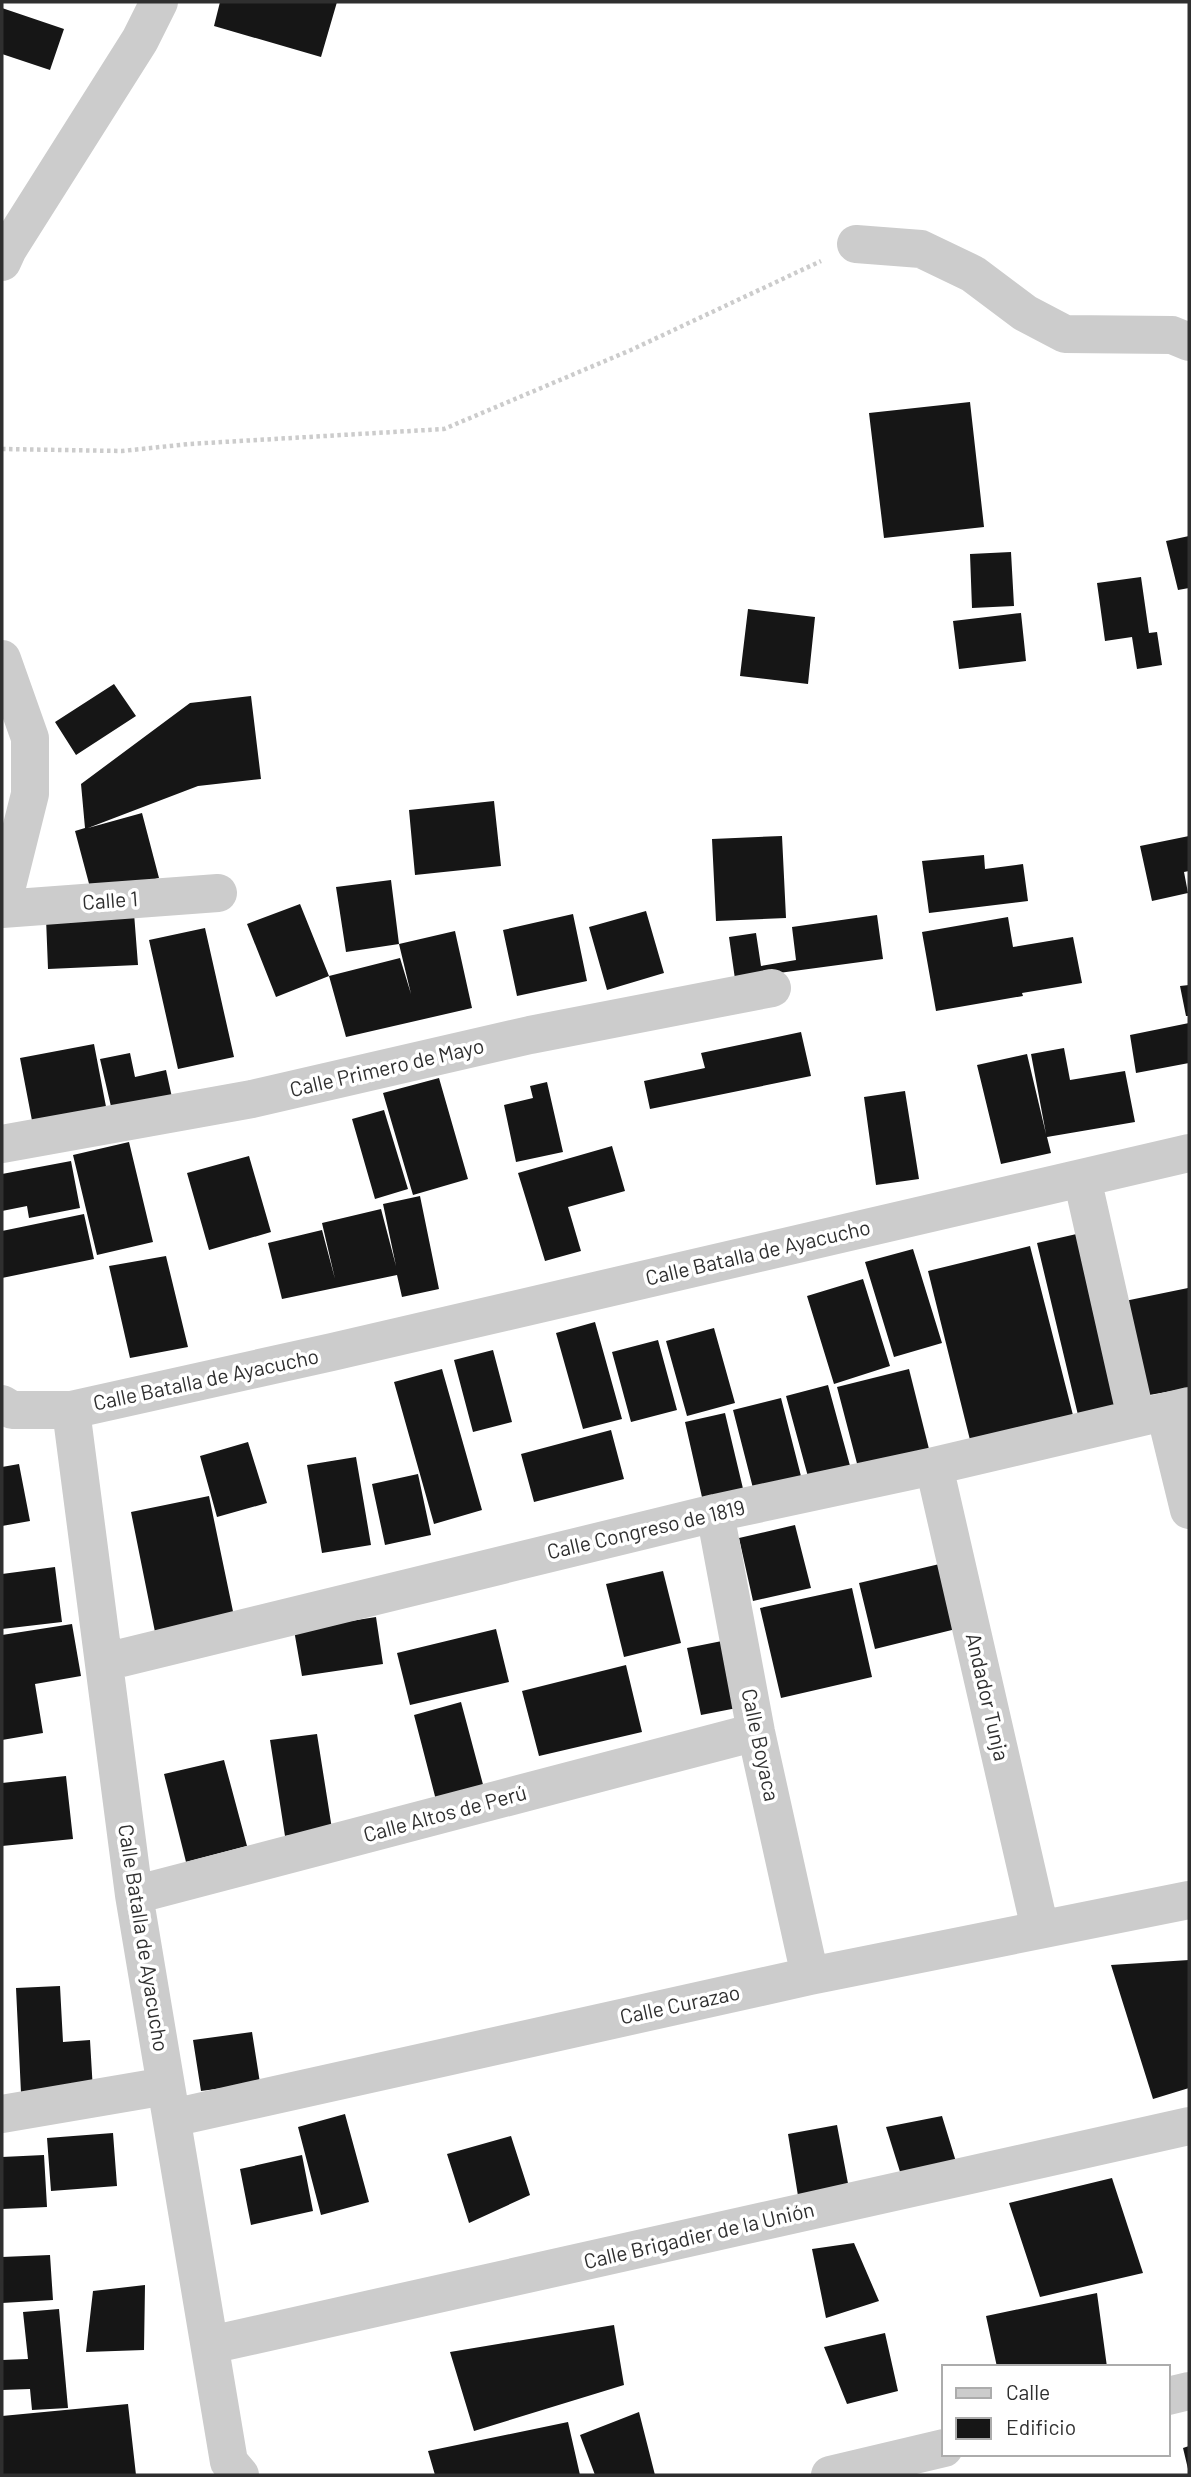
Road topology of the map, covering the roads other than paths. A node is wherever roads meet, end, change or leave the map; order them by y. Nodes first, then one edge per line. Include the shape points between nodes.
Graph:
1 (159, 2) edge
2 (856, 244) road end
3 (2, 262) edge
4 (1189, 342) edge
5 (2, 659) edge
6 (218, 893) dead end
7 (2, 908) edge
8 (772, 988) dead end
9 (2, 1144) edge
10 (1189, 1153) edge
11 (1082, 1178) junction
12 (2, 1404) edge
13 (71, 1410) junction
14 (1164, 1412) edge
15 (934, 1466) junction
16 (1189, 1510) edge
17 (715, 1513) junction
18 (104, 1661) junction
19 (756, 1732) junction
20 (134, 1895) junction
21 (1189, 1900) edge
22 (1040, 1929) junction
23 (810, 1976) junction
24 (169, 2102) junction
25 (2, 2114) edge
26 (1189, 2126) edge
27 (210, 2345) junction
28 (1189, 2391) edge
29 (1170, 2396) edge
30 (942, 2448) edge
31 (240, 2475) edge
32 (830, 2475) edge

1 - 3 street
2 - 4 street via 922,249 973,274 1025,313 1065,334 1171,335
5 - 7 street via 30,738 30,794
6 - 7 street, Calle 1
8 - 9 street, Calle Primero de Mayo via 530,1035 252,1099
10 - 11 street, Calle Batalla de Ayacucho
11 - 13 street, Calle Batalla de Ayacucho
11 - 14 street
12 - 13 street via 12,1410
13 - 18 street, Calle Batalla de Ayacucho
14 - 15 street, Calle Congreso de 1819
14 - 16 street
15 - 17 street, Calle Congreso de 1819
15 - 22 street, Andador Tunja
17 - 18 street, Calle Congreso de 1819
17 - 19 street, Calle Boyaca
18 - 20 street, Calle Batalla de Ayacucho
19 - 20 street, Calle Altos de Perú
19 - 23 street, Calle Boyaca
20 - 24 street, Calle Batalla de Ayacucho
21 - 22 street, Calle Curazao
22 - 23 street, Calle Curazao
23 - 24 street, Calle Curazao
24 - 25 street, Calle Curazao
24 - 27 street, Calle Batalla de Ayacucho
26 - 27 street, Calle Brigadier de la Unión
27 - 31 street, Calle Batalla de Ayacucho via 229,2462
28 - 29 street
30 - 32 street

